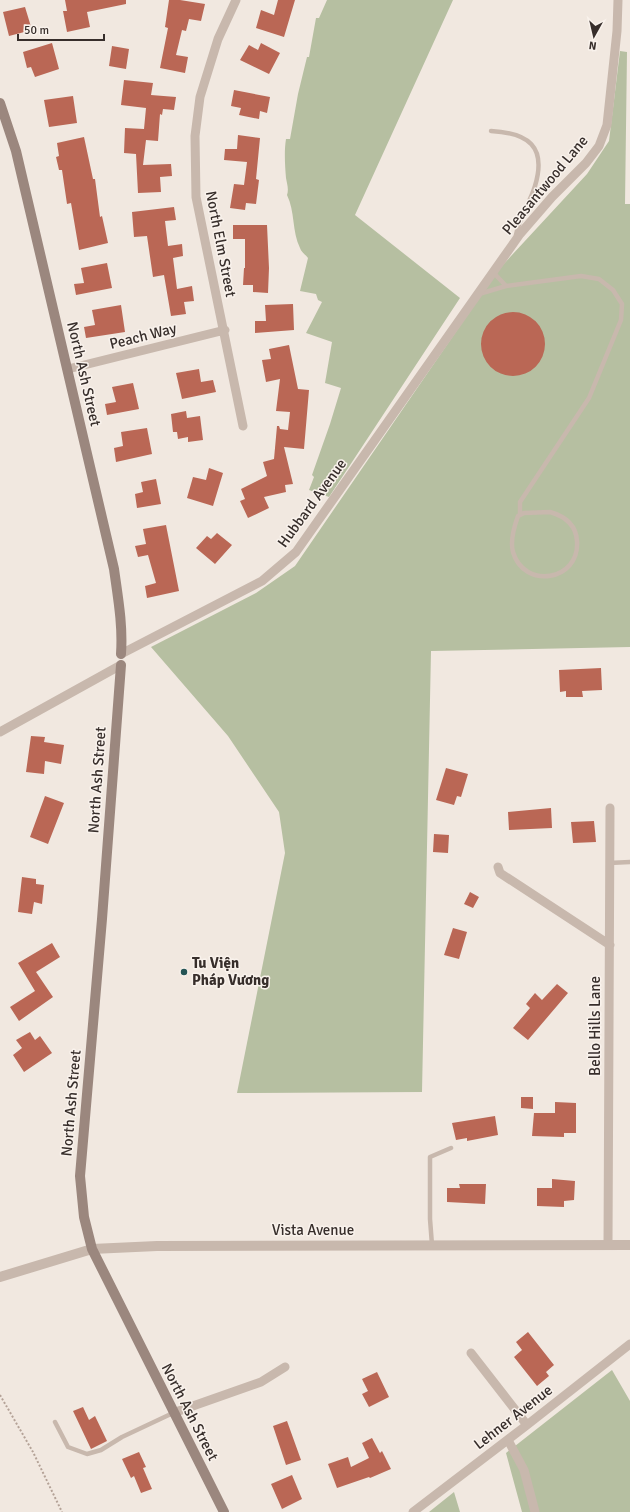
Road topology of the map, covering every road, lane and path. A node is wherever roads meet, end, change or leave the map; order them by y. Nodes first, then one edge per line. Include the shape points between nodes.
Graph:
1 (236, 0) edge
2 (618, 0) edge
3 (0, 104) edge
4 (491, 131) dead end
5 (515, 241) junction
6 (493, 272) junction
7 (506, 286) junction
8 (476, 296) junction
9 (469, 305) joint
10 (225, 330) junction
11 (68, 369) junction
12 (243, 426) dead end
13 (520, 514) junction
14 (121, 654) junction
15 (121, 665) junction
16 (0, 732) edge
17 (610, 808) dead end
18 (630, 862) edge
19 (609, 863) junction
20 (498, 868) dead end
21 (610, 945) junction
22 (451, 1148) dead end
23 (432, 1245) junction
24 (608, 1245) junction
25 (630, 1245) edge
26 (92, 1250) junction
27 (0, 1277) edge
28 (630, 1344) edge
29 (471, 1353) dead end
30 (285, 1367) dead end
31 (0, 1395) edge
32 (173, 1413) junction
33 (54, 1422) dead end
34 (527, 1425) junction
35 (508, 1440) junction
36 (62, 1512) edge
37 (224, 1512) edge
38 (413, 1512) edge
39 (535, 1512) edge

1 - 10 street, North Elm Street via 218,39 200,97 195,136 196,197
2 - 5 street, Pleasantwood Lane via 607,125 599,146
3 - 11 main road, North Ash Street via 16,151
4 - 5 lane via 503,132 529,141 536,150 539,163 535,185 517,229
5 - 6 street, Pleasantwood Lane
6 - 7 lane
6 - 8 street, Pleasantwood Lane
7 - 8 lane
7 - 13 lane via 581,276 599,279 613,290 622,304 621,320 589,398 520,502
8 - 9 street, Pleasantwood Lane
9 - 14 street, Hubbard Avenue via 296,552 262,581
10 - 11 street, Peach Way
10 - 12 street, North Elm Street
11 - 14 main road, North Ash Street via 114,569 121,617
13 - 13 lane via 550,512 562,516 571,525 577,536 578,549 574,561 565,570 555,576 540,577 528,572 519,564 512,546 514,526
14 - 15 street
15 - 16 street
15 - 26 main road, North Ash Street via 80,1176 84,1217
17 - 19 street, Bello Hills Lane
18 - 19 lane
19 - 21 street, Bello Hills Lane
20 - 21 street via 500,873
21 - 24 street, Bello Hills Lane
22 - 23 lane via 430,1157
23 - 24 street, Vista Avenue
23 - 26 street, Vista Avenue via 164,1246
24 - 25 street, Vista Avenue
26 - 27 street, Vista Avenue
26 - 32 main road, North Ash Street
28 - 34 street, Lehner Avenue
29 - 34 street
30 - 32 street via 261,1382
31 - 36 path via 33,1452
32 - 33 lane via 101,1450 87,1454 68,1447
32 - 37 main road, North Ash Street
34 - 35 street, Lehner Avenue
35 - 38 street, Lehner Avenue
35 - 39 street via 524,1470

